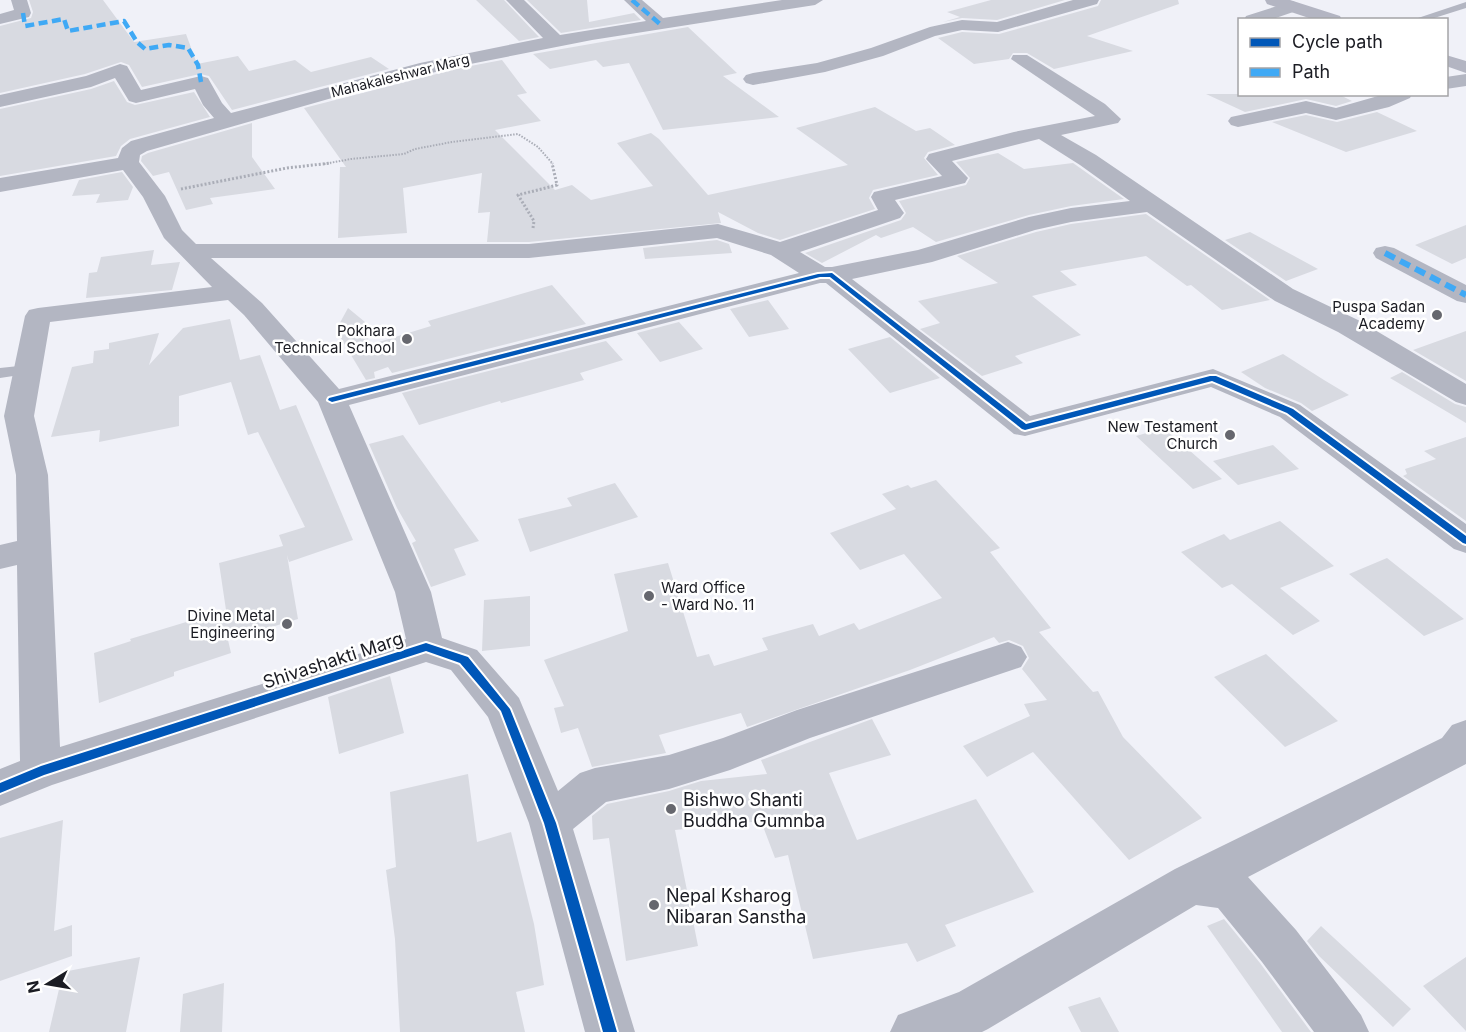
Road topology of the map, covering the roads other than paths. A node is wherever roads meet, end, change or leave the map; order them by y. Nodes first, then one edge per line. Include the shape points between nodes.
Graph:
1 (19, 0) edge
2 (514, 0) edge
3 (632, 0) edge
4 (815, 0) edge
5 (1091, 0) edge
6 (1284, 2) edge
7 (761, 4) edge
8 (1466, 5) edge
9 (1256, 18) edge
10 (1328, 18) edge
11 (1423, 18) edge
12 (0, 19) edge
13 (660, 24) junction
14 (557, 42) junction
15 (1020, 59) dead end
16 (1448, 61) edge
17 (1466, 67) edge
18 (753, 79) dead end
19 (1466, 80) edge
20 (1448, 83) edge
21 (1399, 96) edge
22 (0, 101) edge
23 (227, 121) junction
24 (1238, 121) dead end
25 (1041, 132) junction
26 (128, 163) junction
27 (0, 185) edge
28 (1151, 205) junction
29 (780, 250) junction
30 (188, 251) junction
31 (1385, 253) dead end
32 (826, 275) junction
33 (233, 292) junction
34 (1466, 295) edge
35 (14, 371) edge
36 (1466, 396) edge
37 (332, 400) junction
38 (1466, 542) edge
39 (16, 554) edge
40 (426, 647) junction
41 (1008, 657) dead end
42 (1466, 737) edge
43 (41, 771) junction
44 (0, 788) edge
45 (550, 823) junction
46 (1191, 884) junction
47 (610, 1032) edge
48 (915, 1032) edge
49 (1344, 1032) edge

1 - 12 street via 22,13
2 - 14 street
3 - 13 street
4 - 7 street, Mahakaleshwar Marg
5 - 18 street via 998,27 962,25 930,32 818,68
6 - 9 street
6 - 10 main road
7 - 13 street, Mahakaleshwar Marg
8 - 11 lane
13 - 14 street, Mahakaleshwar Marg
14 - 23 street, Mahakaleshwar Marg via 415,70
15 - 25 street via 1111,119
16 - 17 main road
19 - 20 street
21 - 24 street via 1382,104 1336,114 1306,107
22 - 23 street via 91,81 120,70 136,97 201,82
23 - 26 street, Mahakaleshwar Marg via 139,146 130,153
25 - 28 street
25 - 29 street via 938,159 957,178 882,197 892,213
26 - 27 street
26 - 30 street via 154,196 172,233
28 - 32 street via 1029,224 923,257
28 - 36 street via 1284,295 1348,326
29 - 30 street via 718,231 529,251
29 - 32 street
30 - 33 street
31 - 34 street
32 - 37 street
32 - 38 street via 1025,427 1214,378 1290,411
33 - 35 street via 38,315
33 - 37 street via 277,334
35 - 39 street via 32,475
37 - 40 street via 413,592
39 - 43 street
40 - 43 street, Shivashakti Marg
40 - 45 street, Shivashakti Marg via 464,660 505,709
41 - 45 street via 797,726 730,753 669,772 595,786
42 - 46 street via 1456,750
43 - 44 street, Shivashakti Marg
45 - 47 street, Shivashakti Marg
46 - 48 street via 971,1012
46 - 49 street via 1230,889

